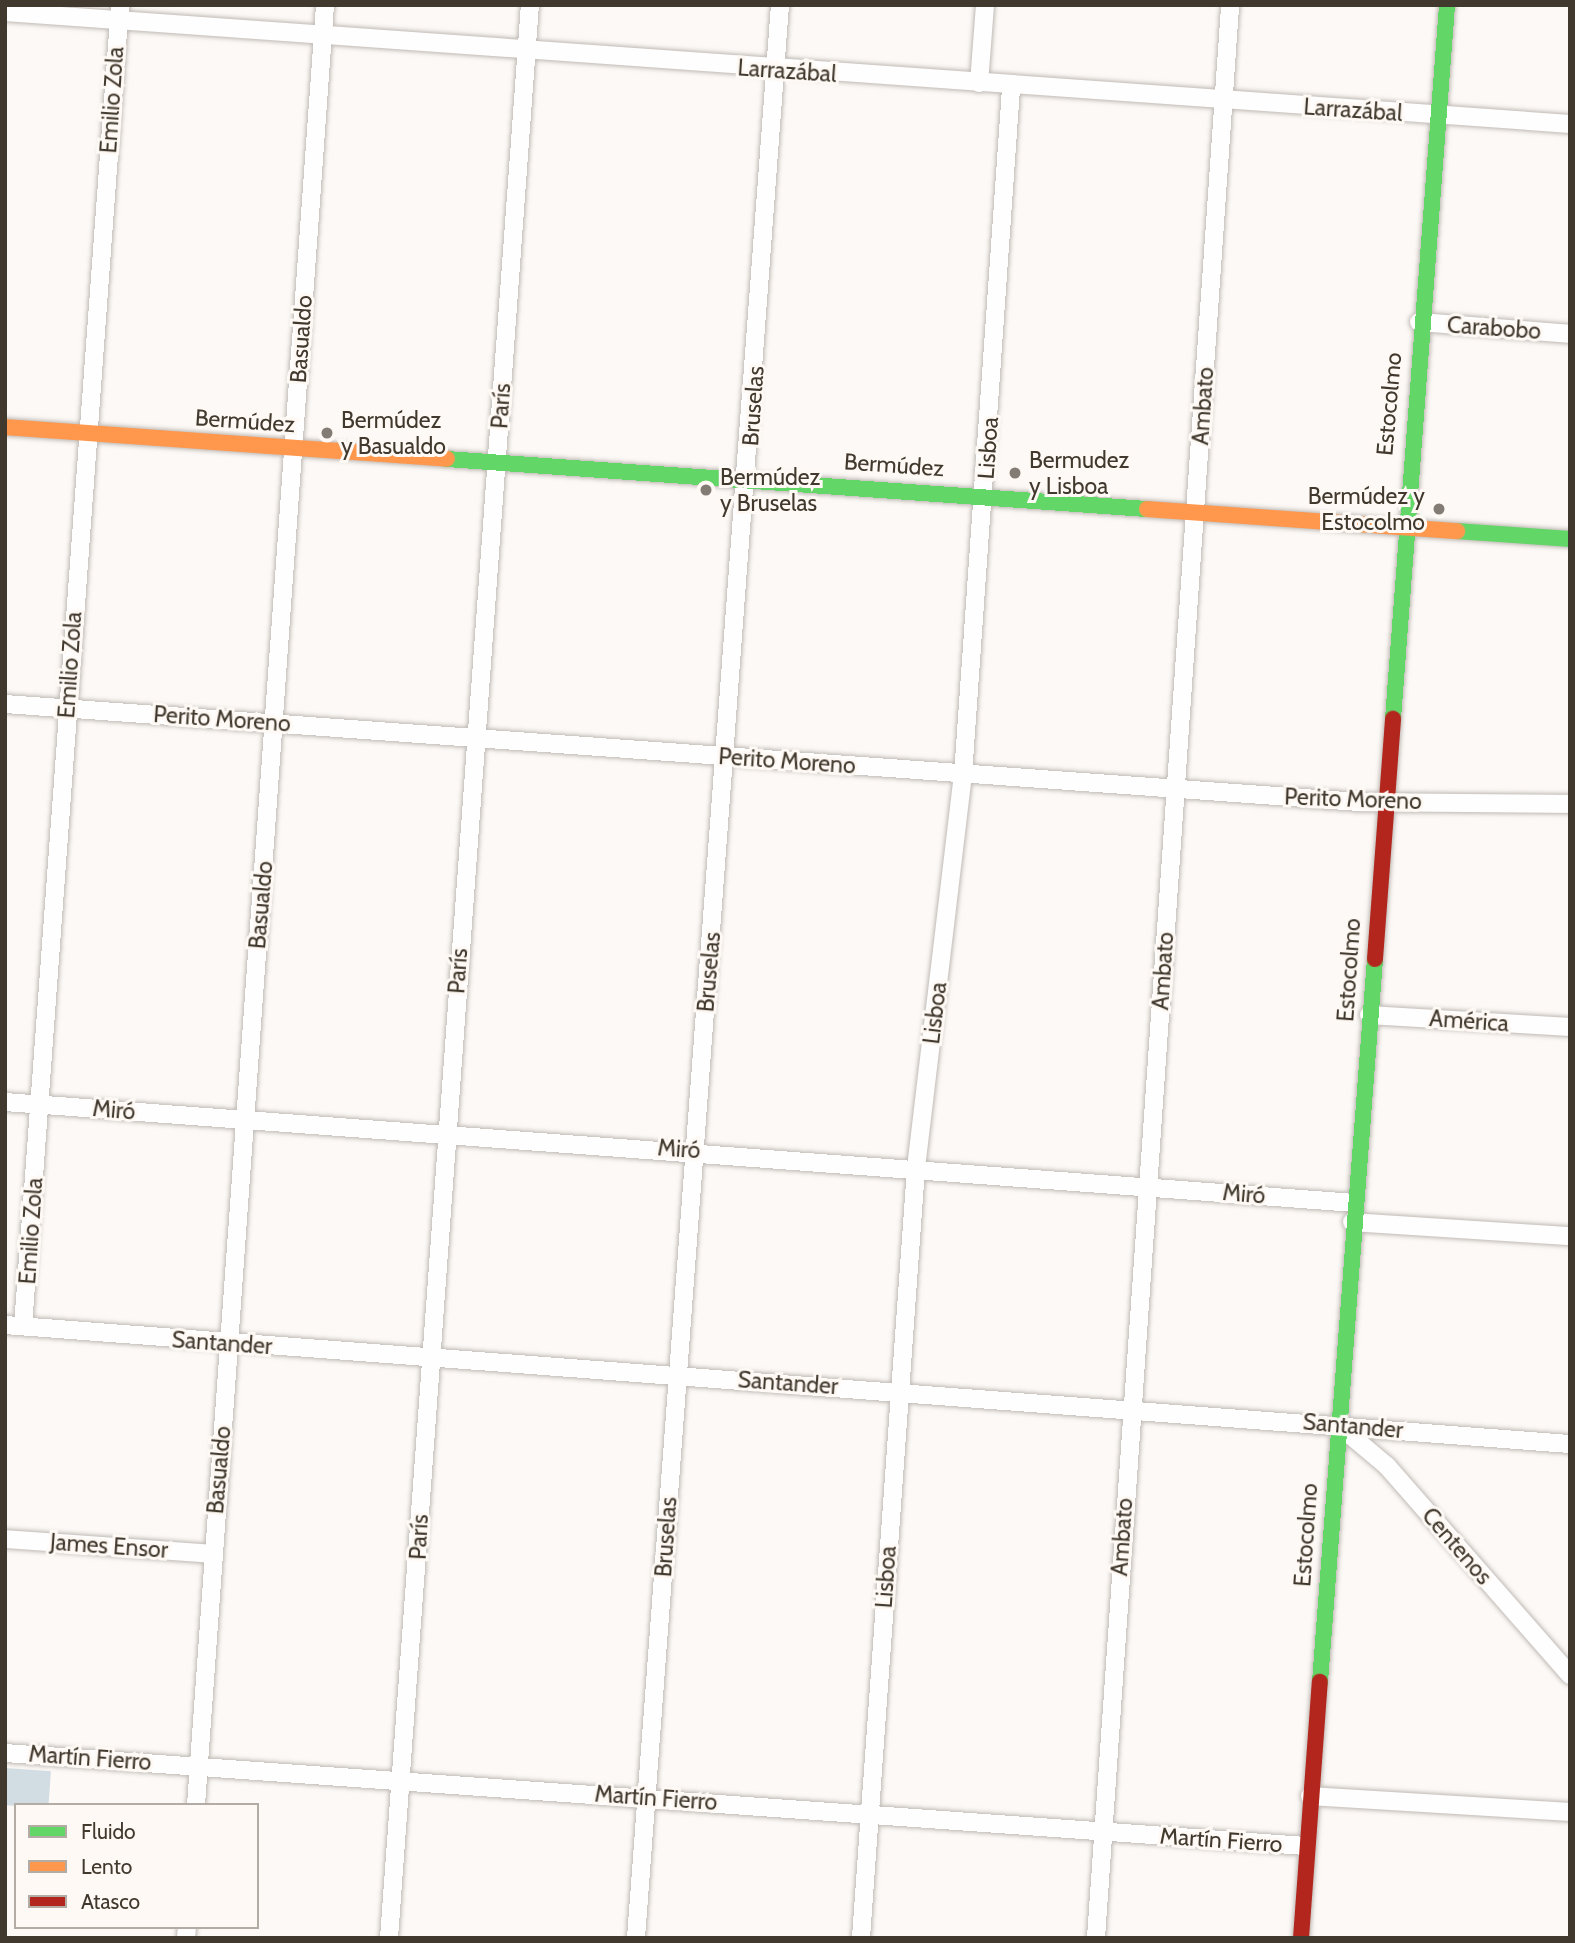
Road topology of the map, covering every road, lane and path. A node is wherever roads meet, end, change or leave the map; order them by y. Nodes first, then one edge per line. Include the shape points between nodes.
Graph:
1 (326, 5) edge
2 (530, 5) edge
3 (780, 5) edge
4 (985, 5) edge
5 (1230, 5) edge
6 (1447, 5) edge
7 (5, 12) edge
8 (119, 13) edge
9 (323, 34) junction
10 (526, 52) junction
11 (775, 70) junction
12 (979, 83) junction
13 (1011, 88) junction
14 (1224, 102) junction
15 (1436, 116) junction
16 (1570, 124) edge
17 (1419, 322) junction
18 (1570, 334) edge
19 (5, 427) edge
20 (87, 432) junction
21 (294, 448) junction
22 (497, 462) junction
23 (748, 478) junction
24 (985, 494) junction
25 (1196, 509) junction
26 (1402, 528) junction
27 (1570, 539) edge
28 (5, 704) edge
29 (66, 709) junction
30 (275, 722) junction
31 (474, 740) junction
32 (729, 757) junction
33 (963, 775) junction
34 (1175, 789) junction
35 (1383, 799) junction
36 (1570, 804) edge
37 (1369, 1015) junction
38 (1570, 1027) edge
39 (5, 1102) edge
40 (40, 1104) junction
41 (244, 1121) junction
42 (446, 1133) junction
43 (692, 1150) junction
44 (916, 1168) junction
45 (1147, 1187) junction
46 (1353, 1203) junction
47 (1352, 1222) junction
48 (1570, 1236) edge
49 (14, 1325) edge
50 (230, 1344) junction
51 (430, 1356) junction
52 (678, 1376) junction
53 (898, 1390) junction
54 (1130, 1406) junction
55 (1337, 1424) junction
56 (1393, 1430) junction
57 (1570, 1444) edge
58 (1385, 1465) junction
59 (5, 1539) edge
60 (212, 1554) junction
61 (1570, 1675) edge
62 (5, 1753) edge
63 (199, 1765) junction
64 (405, 1781) junction
65 (1310, 1796) junction
66 (647, 1797) junction
67 (196, 1803) edge
68 (1570, 1812) edge
69 (871, 1814) junction
70 (1103, 1832) junction
71 (1306, 1846) junction
72 (389, 1938) edge
73 (636, 1938) edge
74 (861, 1938) edge
75 (1096, 1938) edge
76 (1301, 1938) edge

1 - 9 street, Basualdo
2 - 10 street, París
3 - 11 street, Bruselas
4 - 12 street
5 - 14 street, Ambato
6 - 15 street, Estocolmo
7 - 8 street, Larrazábal
8 - 9 street, Larrazábal
8 - 20 street, Emilio Zola
9 - 10 street, Larrazábal
9 - 21 street, Basualdo
10 - 11 street, Larrazábal
10 - 22 street, París
11 - 12 street, Larrazábal
11 - 23 street, Bruselas
12 - 13 street, Larrazábal
13 - 14 street, Larrazábal
13 - 24 street, Lisboa
14 - 15 street, Larrazábal
14 - 25 street, Ambato
15 - 16 street, Larrazábal
15 - 17 street, Estocolmo
17 - 18 street, Carabobo
17 - 26 street, Estocolmo
19 - 20 street, Bermúdez
20 - 21 street, Bermúdez
20 - 29 street, Emilio Zola
21 - 22 street, Bermúdez
21 - 30 street, Basualdo
22 - 23 street, Bermúdez
22 - 31 street, París
23 - 24 street, Bermúdez
23 - 32 street, Bruselas
24 - 25 street, Bermúdez
24 - 33 street, Lisboa
25 - 26 street, Bermúdez
25 - 34 street, Ambato
26 - 27 street, Bermúdez
26 - 35 street, Estocolmo
28 - 29 street, Perito Moreno
29 - 30 street, Perito Moreno
29 - 40 street, Emilio Zola
30 - 31 street, Perito Moreno
30 - 41 street, Basualdo
31 - 32 street, Perito Moreno
31 - 42 street, París
32 - 33 street, Perito Moreno
32 - 43 street, Bruselas
33 - 34 street, Perito Moreno
33 - 44 street, Lisboa
34 - 35 street, Perito Moreno
34 - 45 street, Ambato
35 - 36 street, Perito Moreno
35 - 37 street, Estocolmo
37 - 38 street, América
37 - 46 street, Estocolmo
39 - 40 street, Miró
40 - 41 street, Miró
40 - 49 street, Emilio Zola
41 - 42 street, Miró
41 - 50 street, Basualdo
42 - 43 street, Miró
42 - 51 street, París
43 - 44 street, Miró
43 - 52 street, Bruselas
44 - 45 street, Miró
44 - 53 street, Lisboa
45 - 46 street, Miró
45 - 54 street, Ambato
46 - 47 street, Estocolmo
47 - 48 street
47 - 55 street, Estocolmo
49 - 50 street, Santander
50 - 51 street, Santander
50 - 60 street, Basualdo
51 - 52 street, Santander
51 - 64 street, París
52 - 53 street, Santander
52 - 66 street, Bruselas
53 - 54 street, Santander
53 - 69 street, Lisboa
54 - 55 street, Santander
54 - 70 street, Ambato
55 - 56 street, Santander
55 - 58 street, Centenos
55 - 65 street, Estocolmo
56 - 57 street, Santander
56 - 58 street via 1384,1447
58 - 61 street, Centenos
59 - 60 street, James Ensor
60 - 63 street, Basualdo
62 - 63 street, Martín Fierro
63 - 64 street, Martín Fierro
63 - 67 street, Basualdo
64 - 66 street, Martín Fierro
64 - 72 street, París
65 - 68 street
65 - 71 street, Estocolmo
66 - 69 street, Martín Fierro
66 - 73 street, Bruselas
69 - 70 street, Martín Fierro
69 - 74 street, Lisboa
70 - 71 street, Martín Fierro
70 - 75 street, Ambato
71 - 76 street, Estocolmo

